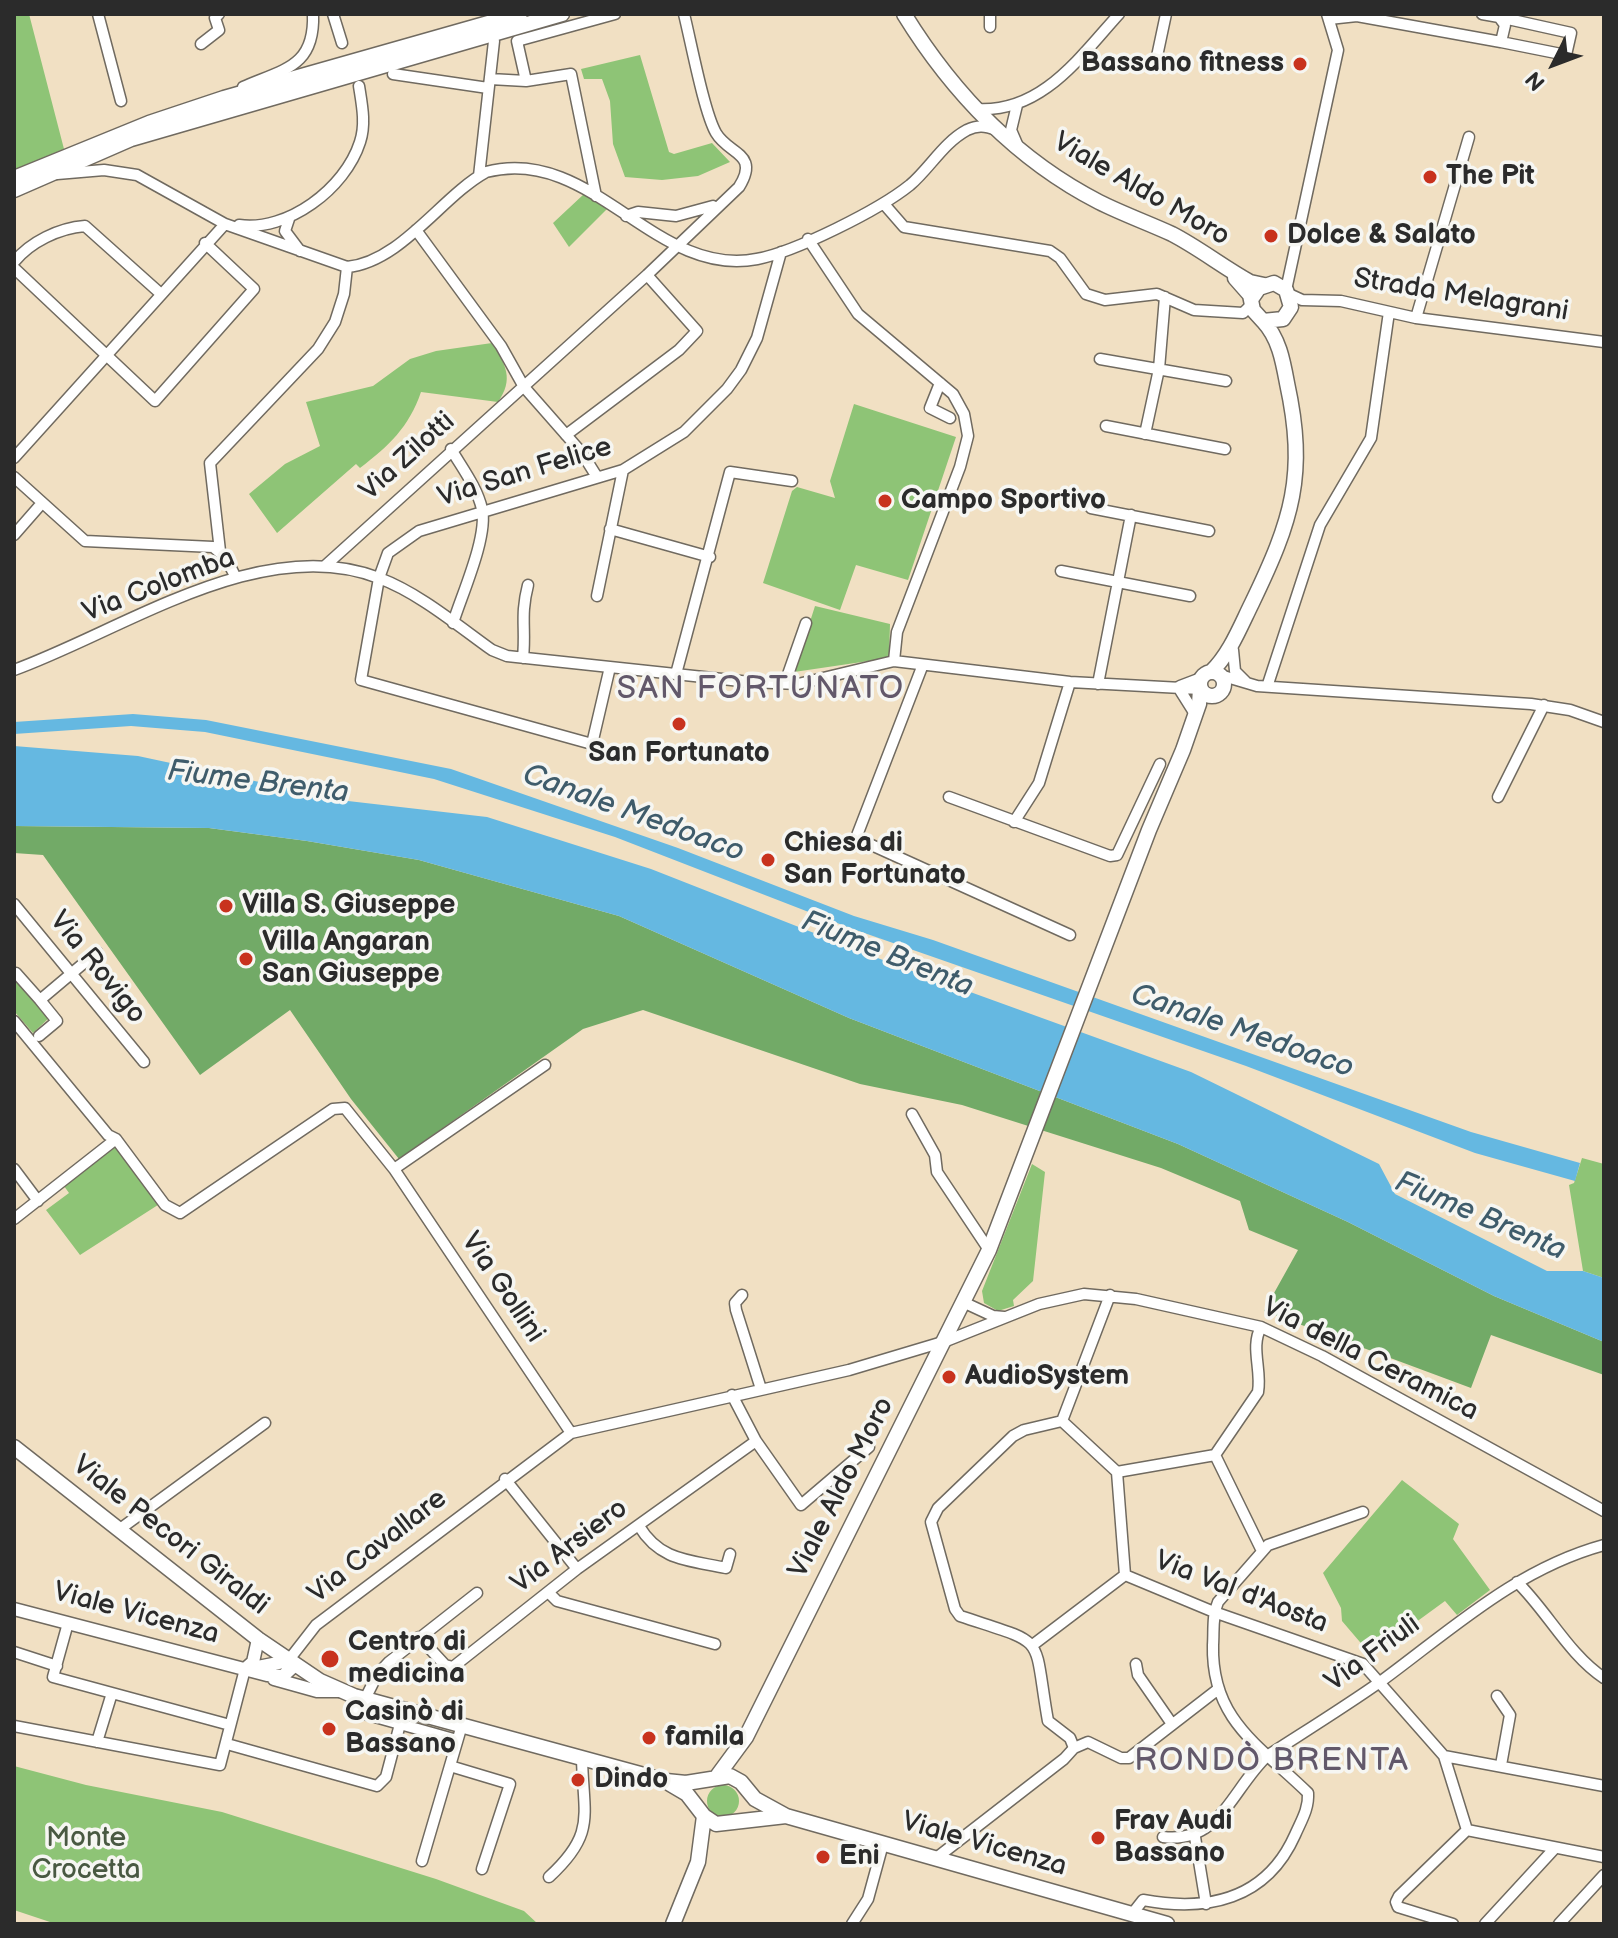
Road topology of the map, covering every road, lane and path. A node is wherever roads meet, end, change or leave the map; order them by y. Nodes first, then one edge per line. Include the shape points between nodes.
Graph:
1 (98, 14) edge
2 (313, 14) edge
3 (333, 14) edge
4 (520, 14) edge
5 (562, 14) edge
6 (615, 14) edge
7 (684, 14) edge
8 (904, 14) edge
9 (990, 14) edge
10 (1119, 14) edge
11 (1166, 14) edge
12 (1482, 14) edge
13 (215, 15) edge
14 (1328, 17) edge
15 (1499, 17) junction
16 (990, 27) dead end
17 (494, 41) dead end
18 (1501, 42) junction
19 (342, 43) dead end
20 (201, 44) dead end
21 (1156, 61) dead end
22 (393, 74) dead end
23 (526, 81) junction
24 (489, 83) junction
25 (359, 86) dead end
26 (224, 98) junction
27 (121, 101) dead end
28 (971, 105) junction
29 (1017, 105) junction
30 (996, 130) junction
31 (964, 131) junction
32 (1469, 137) dead end
33 (1020, 149) junction
34 (51, 174) junction
35 (479, 176) junction
36 (14, 178) edge
37 (14, 190) edge
38 (596, 196) junction
39 (719, 204) junction
40 (884, 204) junction
41 (626, 216) junction
42 (289, 219) junction
43 (225, 224) junction
44 (416, 230) junction
45 (808, 239) junction
46 (205, 243) junction
47 (676, 246) junction
48 (781, 252) junction
49 (302, 253) junction
50 (14, 265) edge
51 (347, 267) junction
52 (1227, 269) junction
53 (647, 275) junction
54 (1278, 288) junction
55 (161, 294) junction
56 (1165, 297) junction
57 (1252, 301) junction
58 (1311, 301) junction
59 (1389, 312) junction
60 (1232, 313) junction
61 (1288, 313) junction
62 (1416, 318) junction
63 (1262, 320) junction
64 (1604, 342) edge
65 (107, 355) junction
66 (1282, 357) junction
67 (1100, 359) dead end
68 (1159, 369) junction
69 (1226, 381) dead end
70 (940, 383) junction
71 (524, 387) junction
72 (950, 418) dead end
73 (1106, 426) dead end
74 (1145, 434) junction
75 (566, 435) junction
76 (451, 449) junction
77 (1225, 449) dead end
78 (14, 458) edge
79 (623, 470) junction
80 (14, 477) edge
81 (597, 477) junction
82 (792, 481) dead end
83 (42, 503) junction
84 (1091, 508) dead end
85 (482, 511) junction
86 (1131, 515) junction
87 (610, 529) junction
88 (1209, 531) dead end
89 (14, 535) edge
90 (220, 551) junction
91 (710, 557) junction
92 (326, 565) junction
93 (1061, 571) dead end
94 (235, 576) junction
95 (379, 578) junction
96 (1119, 582) junction
97 (528, 585) dead end
98 (597, 596) dead end
99 (1190, 596) dead end
100 (453, 623) junction
101 (806, 623) dead end
102 (1239, 630) junction
103 (1233, 650) junction
104 (523, 658) junction
105 (894, 661) junction
106 (610, 667) junction
107 (922, 667) junction
108 (14, 670) edge
109 (676, 674) junction
110 (1070, 682) junction
111 (1220, 682) junction
112 (785, 683) junction
113 (1098, 684) junction
114 (1268, 684) junction
115 (1178, 687) junction
116 (1544, 705) junction
117 (1195, 714) junction
118 (1604, 722) edge
119 (1183, 750) junction
120 (1160, 764) dead end
121 (949, 797) dead end
122 (1498, 797) dead end
123 (1014, 822) junction
124 (14, 904) edge
125 (1070, 935) dead end
126 (97, 952) dead end
127 (71, 973) junction
128 (14, 975) edge
129 (40, 1000) junction
130 (14, 1021) edge
131 (39, 1036) dead end
132 (144, 1062) dead end
133 (545, 1065) dead end
134 (912, 1114) dead end
135 (116, 1139) junction
136 (14, 1169) edge
137 (394, 1169) junction
138 (38, 1201) junction
139 (14, 1219) edge
140 (989, 1250) junction
141 (742, 1295) dead end
142 (1110, 1295) junction
143 (965, 1303) junction
144 (1006, 1317) junction
145 (1261, 1327) junction
146 (946, 1341) junction
147 (905, 1351) junction
148 (934, 1366) junction
149 (761, 1389) junction
150 (732, 1395) junction
151 (1062, 1421) junction
152 (265, 1423) dead end
153 (571, 1433) junction
154 (756, 1441) junction
155 (14, 1447) edge
156 (869, 1447) dead end
157 (1215, 1455) junction
158 (1117, 1472) junction
159 (505, 1479) junction
160 (1604, 1511) edge
161 (1363, 1512) dead end
162 (639, 1526) junction
163 (120, 1529) junction
164 (1604, 1545) edge
165 (1262, 1551) junction
166 (730, 1554) dead end
167 (577, 1569) junction
168 (1125, 1575) junction
169 (1517, 1582) junction
170 (548, 1592) junction
171 (477, 1593) dead end
172 (14, 1609) edge
173 (1214, 1612) junction
174 (68, 1623) junction
175 (419, 1637) junction
176 (258, 1639) junction
177 (715, 1644) dead end
178 (1034, 1644) junction
179 (14, 1652) edge
180 (291, 1663) junction
181 (1136, 1664) dead end
182 (57, 1666) junction
183 (245, 1669) junction
184 (267, 1675) junction
185 (1604, 1678) edge
186 (1380, 1682) junction
187 (1217, 1690) junction
188 (112, 1693) junction
189 (353, 1695) junction
190 (1497, 1696) dead end
191 (404, 1709) junction
192 (399, 1724) junction
193 (1172, 1724) junction
194 (230, 1725) junction
195 (462, 1725) junction
196 (14, 1726) edge
197 (457, 1740) junction
198 (97, 1742) junction
199 (227, 1744) junction
200 (1074, 1748) junction
201 (739, 1749) junction
202 (1267, 1756) junction
203 (1444, 1756) junction
204 (582, 1758) junction
205 (1501, 1765) junction
206 (450, 1766) junction
207 (714, 1777) junction
208 (666, 1781) junction
209 (744, 1786) junction
210 (1604, 1786) edge
211 (702, 1811) junction
212 (786, 1816) junction
213 (735, 1822) junction
214 (1467, 1830) junction
215 (1163, 1837) dead end
216 (1195, 1837) junction
217 (883, 1844) junction
218 (1555, 1848) junction
219 (1604, 1857) edge
220 (935, 1859) junction
221 (422, 1861) dead end
222 (698, 1862) junction
223 (482, 1869) dead end
224 (1604, 1875) edge
225 (549, 1877) dead end
226 (1206, 1904) junction
227 (1132, 1914) junction
228 (673, 1924) edge
229 (852, 1924) edge
230 (1167, 1924) edge
231 (1453, 1924) edge
232 (1485, 1924) edge
233 (1559, 1924) edge

1 - 27 street
2 - 26 street via 314,35 301,61
3 - 19 street
4 - 26 main road
5 - 34 main road via 131,139
6 - 23 street via 517,41
7 - 39 street, Via Zilotti via 716,133 746,165 739,187
8 - 28 main road, Viale Aldo Moro
9 - 16 street
10 - 29 street via 1061,77
11 - 21 street
12 - 15 street
13 - 20 street via 219,30
14 - 18 street via 1357,16
14 - 54 street via 1338,50 1288,268
15 - 18 street via 1505,25
15 - 18 street via 1571,33 1566,55
17 - 24 street
22 - 24 street
23 - 24 street
23 - 38 street via 571,74
24 - 35 street
25 - 42 street via 364,116 360,143 344,172
26 - 36 main road
28 - 29 street via 997,110
28 - 30 main road, Viale Aldo Moro
28 - 31 street
29 - 33 street via 1011,130
30 - 31 street via 980,126
30 - 33 main road, Viale Aldo Moro
31 - 40 street via 912,184
32 - 62 street
33 - 52 main road, Viale Aldo Moro via 1069,185 1172,235
34 - 37 main road
34 - 43 street via 104,170 137,175
35 - 38 street via 501,168 539,169
35 - 44 street
38 - 41 street
39 - 41 street via 676,216
39 - 47 street, Via Zilotti
40 - 45 street
40 - 56 street via 904,227 1050,251 1086,294 1105,300
41 - 47 street
42 - 43 street via 255,227
42 - 49 street via 285,231
43 - 46 street
43 - 49 street
44 - 51 street via 366,263
44 - 71 street via 501,346
45 - 48 street
45 - 70 street via 858,314
46 - 55 street
46 - 65 street via 254,289 155,401
47 - 48 street via 741,261
47 - 53 street, Via Zilotti
48 - 79 street, Via San Felice via 757,338 727,389 684,432
49 - 51 street
50 - 55 street via 27,246 85,226
50 - 65 street
51 - 90 street via 335,322 318,349 210,463
52 - 54 main road, Viale Aldo Moro via 1250,282
52 - 57 main road, Viale Aldo Moro
53 - 71 street, Via Zilotti
53 - 75 street via 697,331
54 - 57 main road
54 - 58 street, Strada Melagrani
54 - 61 main road, Viale Aldo Moro
55 - 65 street
56 - 60 street via 1194,310
56 - 68 street
57 - 60 street via 1243,313
57 - 63 main road, Viale Aldo Moro
58 - 59 street, Strada Melagrani via 1341,301
58 - 61 street, Strada Melagrani
59 - 62 street, Strada Melagrani
59 - 114 street via 1371,438 1320,525
60 - 63 street
61 - 63 main road via 1278,321
61 - 66 main road, Viale Aldo Moro
62 - 64 street, Strada Melagrani
63 - 66 main road, Viale Aldo Moro
65 - 78 street
66 - 102 main road, Viale Aldo Moro via 1294,413 1296,478 1281,544
67 - 68 street
68 - 69 street
68 - 74 street
70 - 72 street via 930,408
70 - 105 street via 964,414 968,436 897,632
71 - 75 street
71 - 76 street, Via Zilotti
73 - 74 street
74 - 77 street
75 - 81 street
76 - 85 street
76 - 92 street, Via Zilotti
79 - 81 street, Via San Felice
79 - 87 street
80 - 83 street
81 - 85 street, Via San Felice
82 - 91 street via 730,472
83 - 89 street
83 - 90 street via 85,541 204,545
84 - 86 street
85 - 95 street, Via San Felice via 419,531 388,553
85 - 100 street via 481,534
86 - 88 street
86 - 96 street
87 - 91 street
87 - 98 street
90 - 94 street
91 - 109 street
92 - 94 street, Via Colomba
92 - 95 street
93 - 96 street
94 - 108 street, Via Colomba
95 - 100 street
95 - 106 street via 361,680 592,744
96 - 99 street
96 - 113 street
97 - 104 street via 521,615 527,633
100 - 104 street via 492,650
101 - 112 street
102 - 103 main road, Viale Aldo Moro
102 - 111 main road, Viale Aldo Moro
103 - 111 main road, Viale Aldo Moro
103 - 111 street via 1235,671
104 - 106 street
105 - 107 street
105 - 112 street
106 - 109 street
107 - 110 street
107 - 125 street via 856,838
109 - 112 street
110 - 113 street
110 - 123 street via 1039,783
111 - 114 street
111 - 115 street
111 - 117 main road, Viale Aldo Moro
111 - 119 main road, Viale Aldo Moro
113 - 115 street
114 - 116 street
115 - 117 street
116 - 118 street
116 - 122 street
117 - 119 main road, Viale Aldo Moro
119 - 140 main road, Viale Aldo Moro
120 - 123 street via 1117,855
121 - 123 street
124 - 127 street, Via Rovigo
126 - 127 street
127 - 129 street
127 - 132 street, Via Rovigo
128 - 129 street
129 - 131 street via 57,1021
130 - 135 street
133 - 137 street
134 - 140 street via 935,1155 937,1172
135 - 137 street, Via Gollini via 165,1205 180,1213 333,1109 351,1112
135 - 138 street
136 - 138 street
137 - 153 street, Via Gollini
138 - 139 street
140 - 143 main road, Viale Aldo Moro
141 - 149 street via 736,1310
142 - 144 street, Via della Ceramica via 1057,1299
142 - 145 street, Via della Ceramica
142 - 151 street
143 - 144 street
143 - 146 main road, Viale Aldo Moro
144 - 146 street, Via della Ceramica
145 - 157 street via 1256,1347 1258,1392
145 - 160 street, Via della Ceramica
146 - 147 street, Via Cavallare
146 - 148 main road, Viale Aldo Moro
147 - 148 street
147 - 149 street, Via Cavallare via 835,1374
148 - 201 main road, Viale Aldo Moro
149 - 150 street, Via Cavallare
150 - 153 street, Via Cavallare
150 - 154 street
151 - 158 street
151 - 178 street via 1013,1436 938,1508 931,1522 960,1616
152 - 163 street
153 - 159 street, Via Cavallare
154 - 156 street via 801,1505
154 - 162 street, Via Arsiero
155 - 163 main road, Viale Pecori Giraldi
157 - 158 street
157 - 165 street
158 - 168 street
159 - 167 street
159 - 180 street, Via Cavallare via 316,1625
161 - 165 street
162 - 166 street via 660,1552 679,1558 726,1568
162 - 167 street, Via Arsiero
163 - 176 main road, Viale Pecori Giraldi
164 - 169 street, Via Friuli
165 - 173 street
167 - 170 street, Via Arsiero
168 - 173 street, Via Val d'Aosta
168 - 178 street
169 - 185 street via 1585,1663
169 - 186 street, Via Friuli
170 - 175 street, Via Arsiero via 453,1667
170 - 177 street via 557,1601
171 - 175 street
172 - 174 street, Viale Vicenza
173 - 186 street, Via Val d'Aosta via 1363,1664
173 - 187 street via 1212,1671
174 - 182 street
174 - 183 street, Viale Vicenza
175 - 189 street
176 - 180 main road, Viale Pecori Giraldi
176 - 183 street via 253,1662
178 - 200 street via 1048,1721 1070,1738
179 - 182 street
180 - 183 street
180 - 184 street via 283,1676
180 - 189 main road, Viale Vicenza
181 - 193 street
182 - 188 street via 53,1677
183 - 184 street, Viale Vicenza
183 - 194 street
184 - 189 street, Viale Vicenza via 317,1691
186 - 202 street, Via Friuli
186 - 203 street, Via Val d'Aosta
187 - 193 street
187 - 202 street
188 - 194 street
188 - 198 street
189 - 191 main road, Viale Vicenza
189 - 192 street via 350,1710
190 - 205 street via 1510,1715
191 - 192 street
191 - 195 main road, Viale Vicenza
192 - 197 street
192 - 199 street via 386,1777 377,1786
193 - 200 street via 1129,1758 1088,1742
194 - 199 street
195 - 197 street
195 - 204 main road, Viale Vicenza
196 - 198 street
197 - 206 street
198 - 199 street via 217,1766 223,1763
200 - 220 street
201 - 207 main road, Viale Aldo Moro
201 - 209 main road
202 - 216 street, Via Friuli via 1224,1811
202 - 226 street via 1308,1793 1307,1808 1290,1846 1259,1882
203 - 205 street
203 - 214 street
204 - 208 main road, Viale Vicenza
204 - 225 street via 584,1828 568,1860
205 - 210 street
206 - 221 street
206 - 223 street via 510,1784
207 - 208 main road, Viale Vicenza
207 - 209 main road, Viale Vicenza via 730,1776
207 - 211 main road via 700,1791
208 - 211 main road, Viale Vicenza
209 - 212 main road, Viale Vicenza
209 - 213 main road via 748,1806
211 - 213 main road, Viale Vicenza via 716,1824
211 - 222 main road
212 - 213 main road, Viale Vicenza
212 - 217 main road, Viale Vicenza
213 - 222 main road
214 - 218 street
214 - 231 street via 1399,1896 1398,1907
215 - 216 street
216 - 226 street
217 - 220 main road, Viale Vicenza
217 - 229 street via 868,1899
218 - 219 street
218 - 232 street
220 - 227 main road, Viale Vicenza
222 - 228 main road
224 - 233 street
226 - 227 street via 1182,1907 1143,1900
227 - 230 main road, Viale Vicenza

